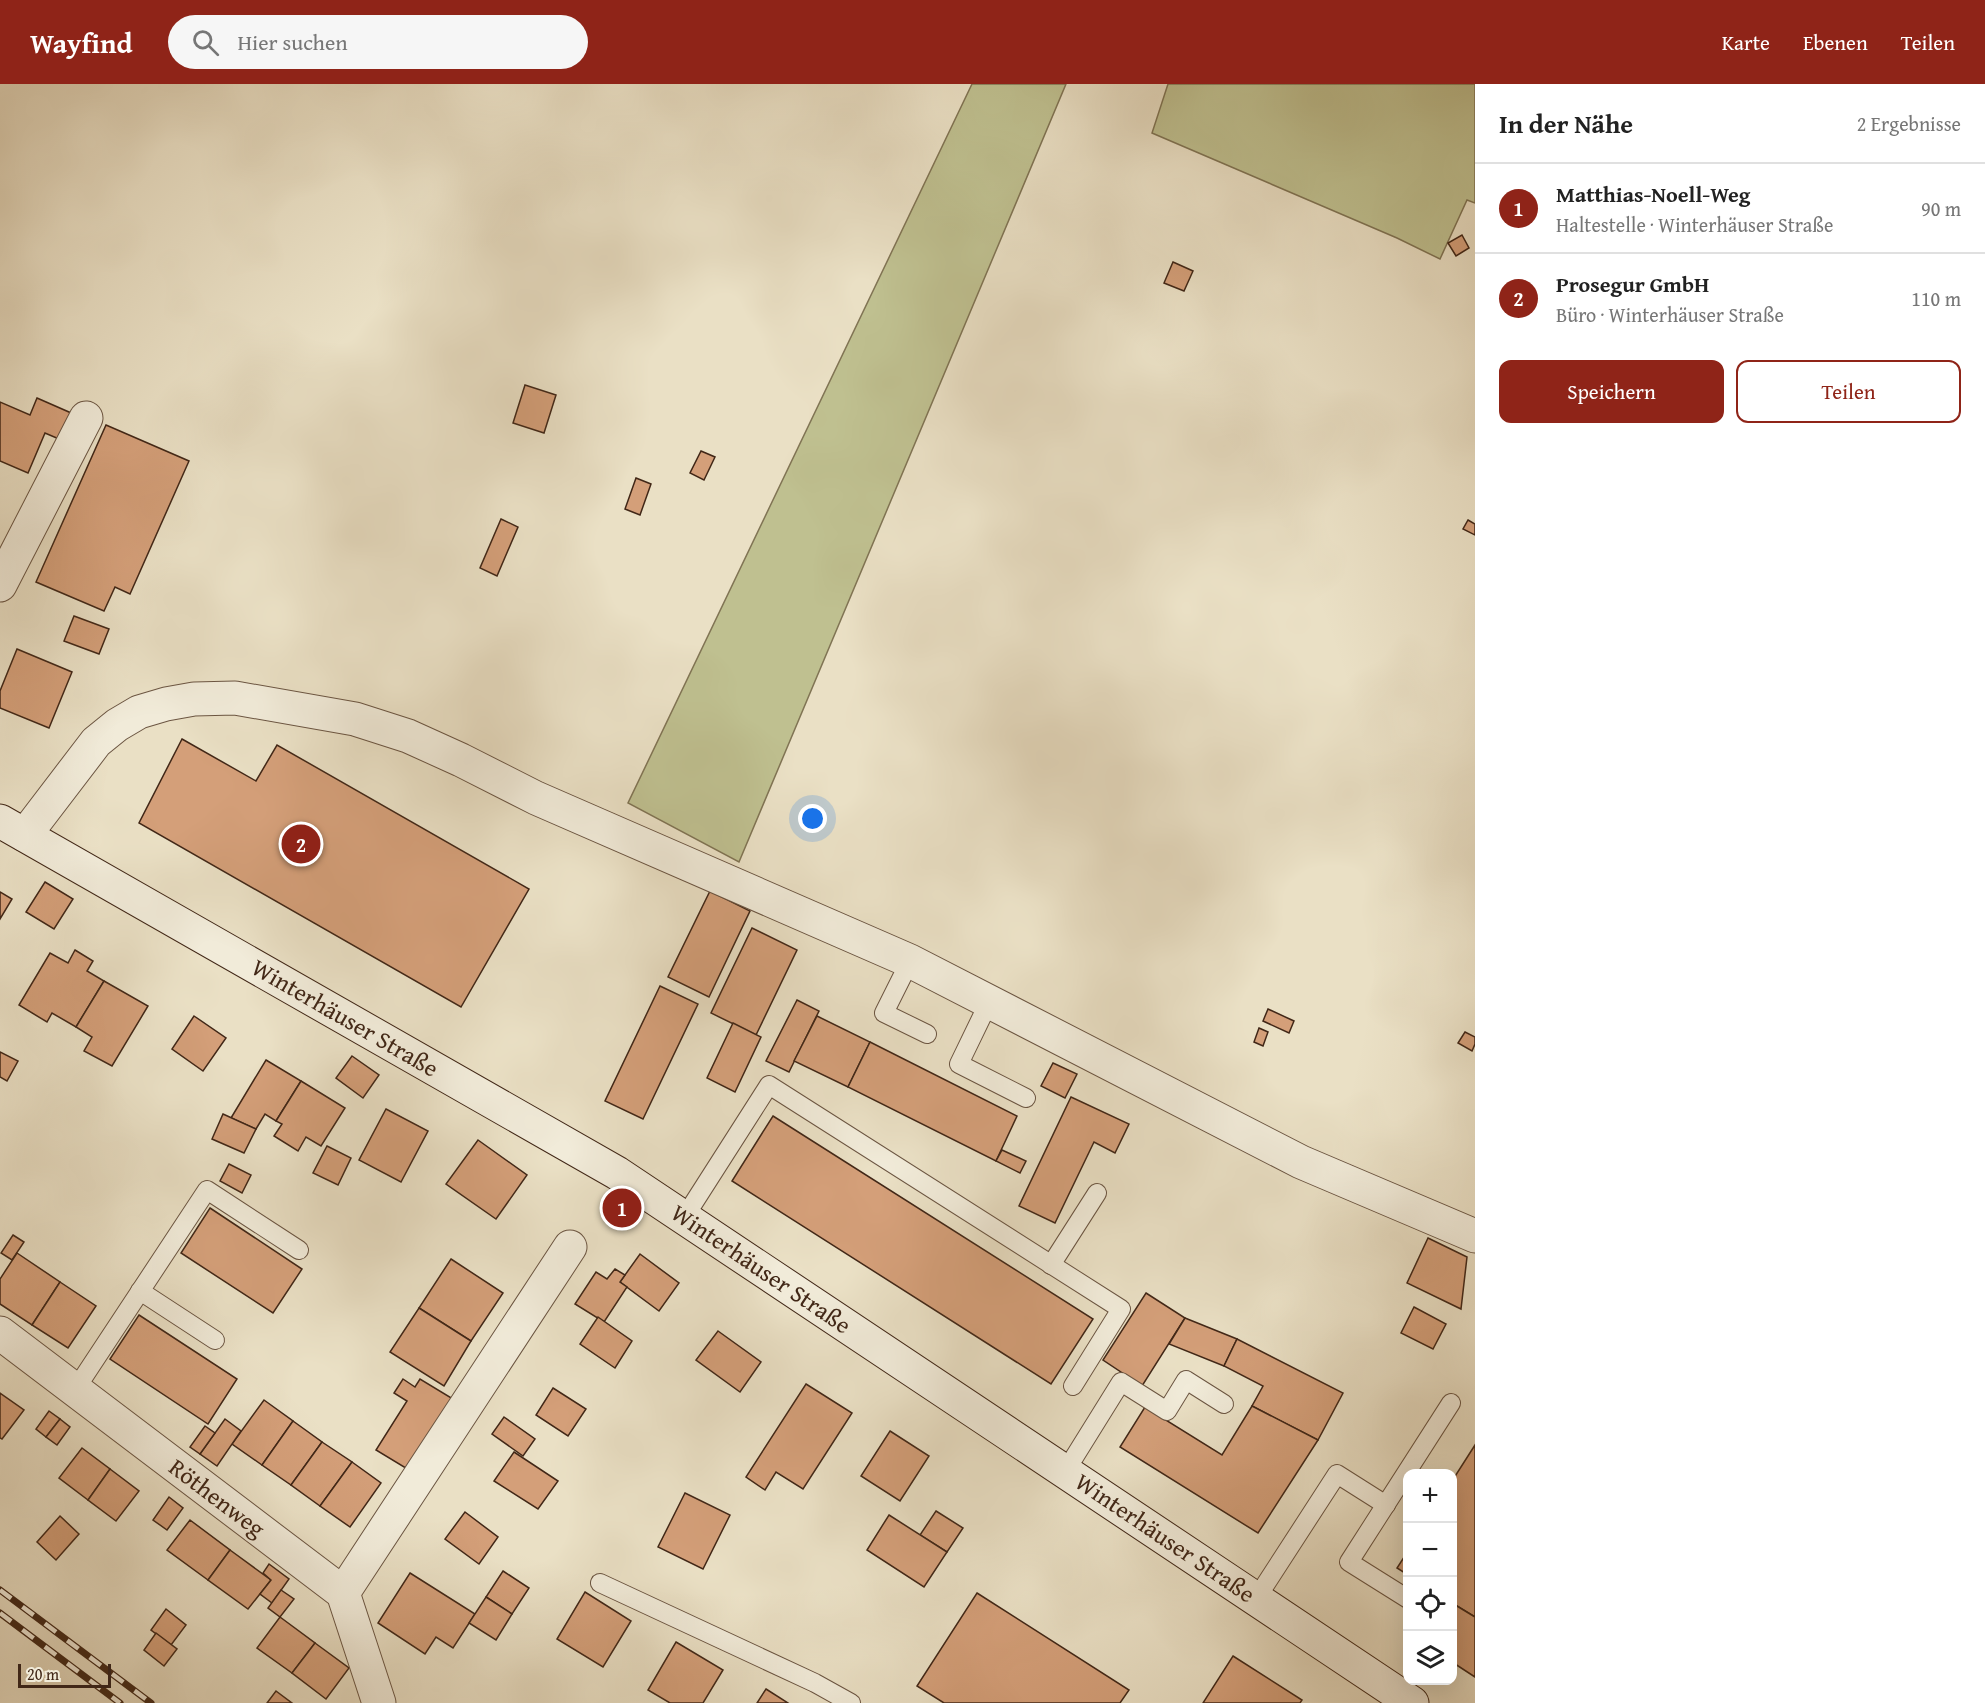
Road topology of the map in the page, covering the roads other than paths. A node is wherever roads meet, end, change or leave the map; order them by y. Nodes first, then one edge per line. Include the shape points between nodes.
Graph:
1 (86, 418) dead end
2 (0, 585) edge
3 (12, 828) edge
4 (910, 961) junction
5 (990, 1002) junction
6 (927, 1034) dead end
7 (1026, 1098) dead end
8 (1097, 1193) dead end
9 (684, 1218) junction
10 (1475, 1236) edge
11 (570, 1247) dead end
12 (299, 1250) dead end
13 (1051, 1264) junction
14 (140, 1291) junction
15 (0, 1333) edge
16 (215, 1340) dead end
17 (1073, 1386) dead end
18 (75, 1390) junction
19 (1451, 1403) dead end
20 (1224, 1404) dead end
21 (1065, 1472) junction
22 (1386, 1505) junction
23 (600, 1583) dead end
24 (343, 1593) junction
25 (1403, 1596) edge
26 (1256, 1599) junction
27 (379, 1703) edge
28 (851, 1703) edge
29 (1412, 1703) edge

1 - 2 street
3 - 4 street, Winterhäuser Straße via 96,742 139,712 194,699 264,702 355,718 408,736 536,798
3 - 9 street, Winterhäuser Straße via 617,1173
4 - 5 street, Winterhäuser Straße
4 - 6 lane via 884,1012
5 - 7 lane via 959,1064
5 - 10 street, Winterhäuser Straße via 1301,1162
8 - 13 lane
9 - 13 lane via 769,1085
9 - 21 street, Winterhäuser Straße
11 - 24 street
12 - 14 lane via 207,1190
13 - 17 lane via 1121,1309
14 - 16 lane
14 - 18 lane
15 - 18 street, Röthenweg
18 - 24 street, Röthenweg
19 - 22 lane
20 - 21 lane via 1186,1380 1167,1411 1121,1382
21 - 26 street, Winterhäuser Straße
22 - 25 lane via 1349,1562
22 - 26 lane via 1336,1474
23 - 28 lane
24 - 27 street
26 - 29 street, Winterhäuser Straße

